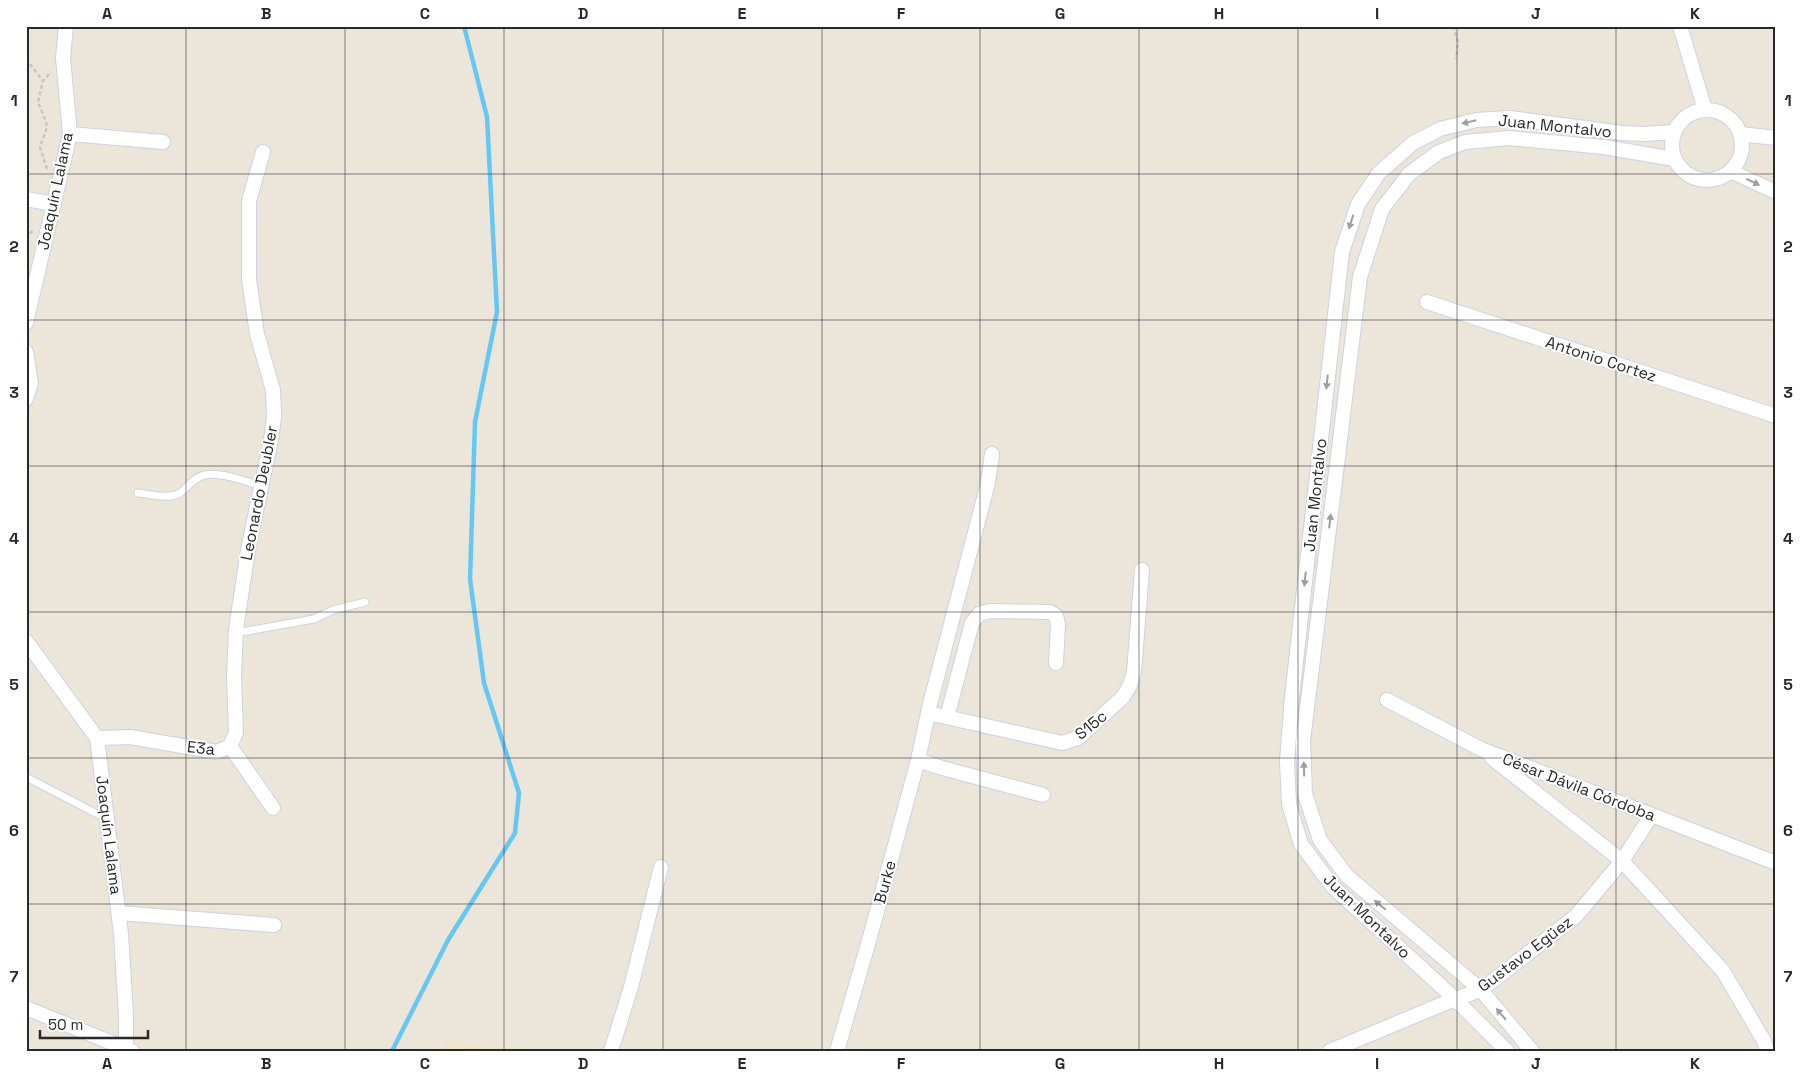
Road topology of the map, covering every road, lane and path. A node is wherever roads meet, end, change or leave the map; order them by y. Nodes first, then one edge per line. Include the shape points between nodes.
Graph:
1 (66, 26) edge
2 (1453, 26) edge
3 (1680, 26) edge
4 (1456, 59) dead end
5 (26, 60) edge
6 (55, 78) dead end
7 (42, 81) junction
8 (1706, 110) junction
9 (1674, 132) junction
10 (70, 134) junction
11 (1740, 134) junction
12 (1776, 138) edge
13 (163, 142) dead end
14 (263, 152) dead end
15 (1674, 159) junction
16 (47, 170) dead end
17 (1730, 172) junction
18 (1776, 192) edge
19 (26, 200) edge
20 (54, 204) junction
21 (36, 226) dead end
22 (26, 239) edge
23 (1427, 302) dead end
24 (26, 323) edge
25 (26, 352) edge
26 (26, 399) edge
27 (1776, 416) edge
28 (992, 454) dead end
29 (262, 486) junction
30 (138, 493) dead end
31 (1142, 570) dead end
32 (364, 602) dead end
33 (236, 633) junction
34 (26, 641) edge
35 (1056, 663) dead end
36 (1387, 700) dead end
37 (928, 713) junction
38 (947, 717) junction
39 (1290, 720) junction
40 (1305, 721) junction
41 (97, 738) junction
42 (230, 746) junction
43 (1481, 749) junction
44 (918, 760) junction
45 (26, 776) edge
46 (1043, 794) dead end
47 (273, 808) dead end
48 (1651, 816) junction
49 (107, 819) junction
50 (1622, 861) junction
51 (1776, 863) edge
52 (661, 867) dead end
53 (119, 913) junction
54 (274, 925) dead end
55 (1481, 990) junction
56 (1455, 999) junction
57 (26, 1008) edge
58 (128, 1050) edge
59 (612, 1051) edge
60 (837, 1051) edge
61 (1330, 1051) edge
62 (1507, 1051) edge
63 (1532, 1051) edge
64 (1767, 1051) edge

1 - 10 street, Joaquín Lalama via 63,58
2 - 4 path via 1458,42
3 - 8 street
5 - 7 path
6 - 7 path via 54,68
7 - 16 path via 38,102 46,127 40,147
8 - 9 street via 1692,113
8 - 11 street via 1727,116
9 - 15 street
9 -> 39 street, Juan Montalvo via 1622,133 1510,118 1476,120 1440,129 1413,143 1380,173 1358,204 1342,252
10 - 13 street
10 - 20 street, Joaquín Lalama
11 - 12 street
11 - 17 street via 1742,147
14 - 29 street, Leonardo Deubler via 249,201 249,279 257,334 273,390 274,416
15 - 17 street via 1692,177 1705,180
40 -> 15 street, Juan Montalvo via 1360,277 1382,209 1409,174 1439,152 1465,142 1509,138 1604,147
17 -> 18 street
19 - 20 street
20 - 24 street, Joaquín Lalama
21 - 22 path
23 - 27 street, Antonio Cortez
25 - 26 street via 31,383
28 - 37 street, Burke via 988,483
29 - 30 lane via 207,474 175,495
29 - 33 street, Leonardo Deubler via 248,550
31 - 38 street, S15c via 1134,672 1130,685 1123,698 1078,738 1062,743
32 - 33 lane via 314,619
33 - 42 street, Leonardo Deubler via 236,733
34 - 41 street, Joaquín Lalama
35 - 38 street via 1058,624 1056,616 1050,612 990,611 979,614 972,623
36 - 43 street, César Dávila Córdoba
37 - 38 street, S15c
37 - 44 street, Burke
39 - 40 street
39 - 56 street, Juan Montalvo via 1287,760 1289,804 1301,844 1333,888
55 -> 40 street, Juan Montalvo via 1346,876 1320,840 1305,794
41 - 42 street, E3a via 130,738 217,752
41 - 49 street, Joaquín Lalama
42 - 47 street, E3a
43 - 48 street, César Dávila Córdoba
43 - 50 street
44 - 46 street
44 - 60 street, Burke
45 - 49 lane
48 - 50 street, Gustavo Egüez
48 - 51 street, César Dávila Córdoba
49 - 53 street, Joaquín Lalama
50 - 55 street, Gustavo Egüez via 1576,916
50 - 64 street via 1724,971
52 - 59 street
53 - 54 street
53 - 58 street, Joaquín Lalama
55 - 56 street, Gustavo Egüez
63 -> 55 street, Juan Montalvo
56 - 61 street, Gustavo Egüez
56 - 62 street, Juan Montalvo
57 - 58 street

